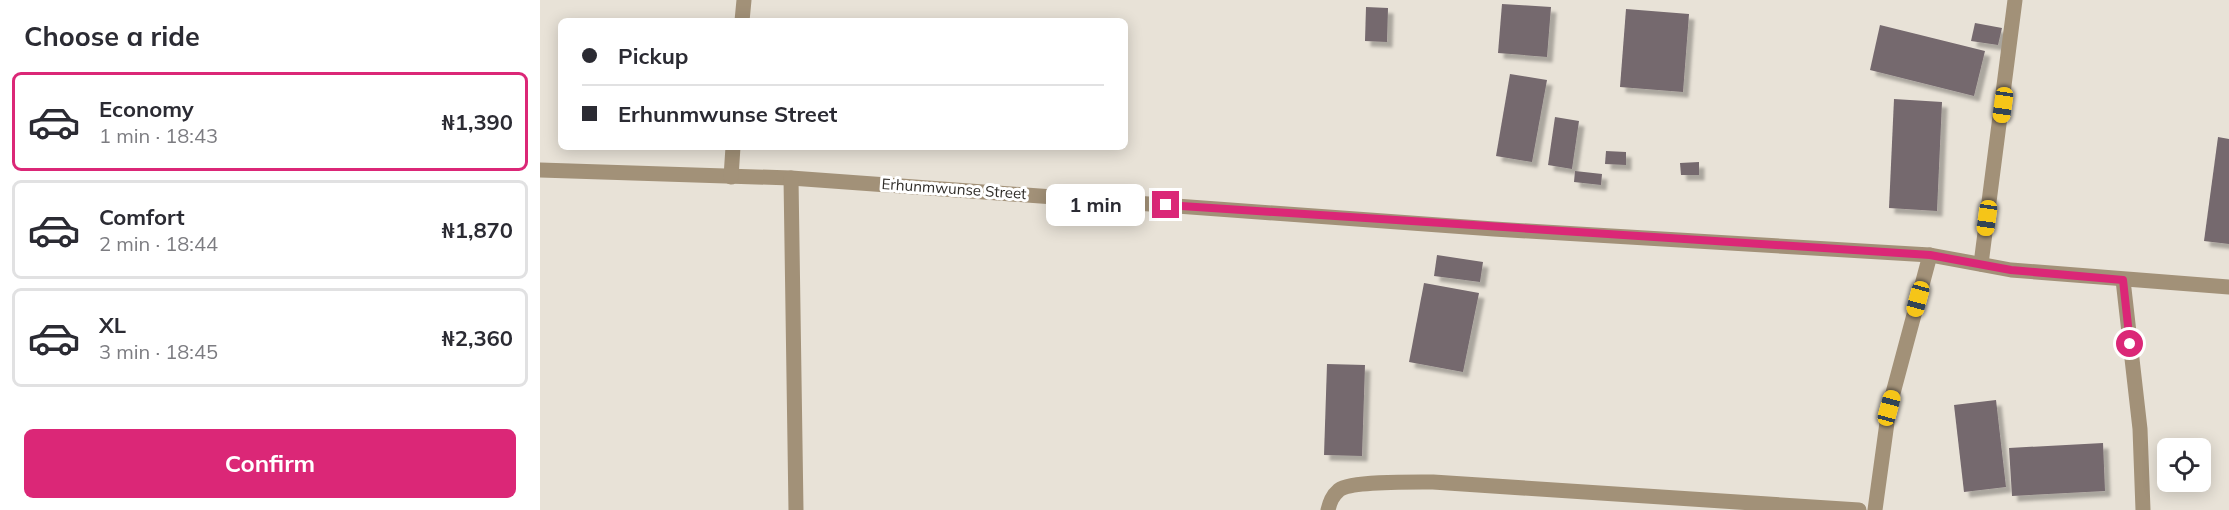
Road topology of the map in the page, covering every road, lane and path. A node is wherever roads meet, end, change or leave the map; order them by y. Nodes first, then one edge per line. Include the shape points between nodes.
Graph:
1 (744, 0) edge
2 (2015, 0) edge
3 (742, 18) edge
4 (734, 150) edge
5 (540, 170) edge
6 (731, 177) junction
7 (791, 178) junction
8 (1930, 255) junction
9 (1981, 264) junction
10 (2123, 280) junction
11 (2229, 287) edge
12 (796, 510) edge
13 (1328, 510) edge
14 (1859, 510) edge
15 (1875, 510) edge
16 (2144, 510) edge

1 - 3 street
2 - 9 street
4 - 6 street
5 - 6 street, Erhunmwunse Street
6 - 7 street, Erhunmwunse Street
7 - 8 street, Erhunmwunse Street via 1494,229
7 - 12 street
8 - 9 street, Erhunmwunse Street
8 - 15 street via 1889,408
9 - 10 street, Erhunmwunse Street
10 - 11 street, Erhunmwunse Street
10 - 16 street via 2140,429
13 - 14 street via 1331,499 1341,488 1433,482

